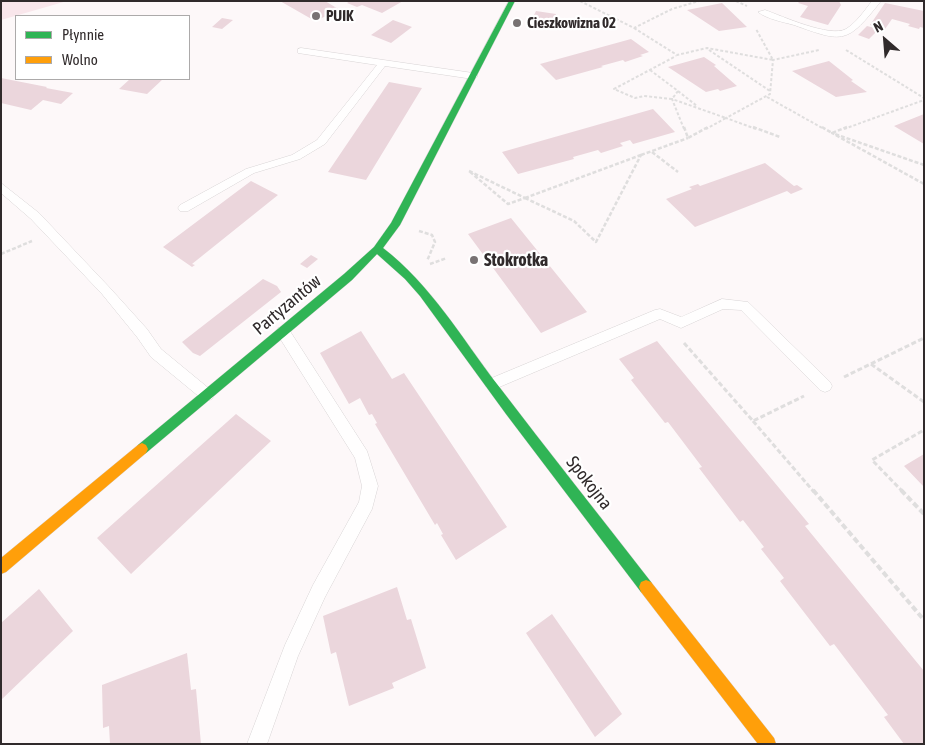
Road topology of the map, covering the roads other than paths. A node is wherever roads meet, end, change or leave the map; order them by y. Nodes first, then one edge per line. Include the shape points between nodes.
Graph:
1 (512, 1) edge
2 (877, 1) edge
3 (762, 12) dead end
4 (301, 50) dead end
5 (383, 63) junction
6 (473, 76) junction
7 (1, 187) edge
8 (184, 208) dead end
9 (377, 249) junction
10 (283, 332) junction
11 (492, 384) junction
12 (825, 386) dead end
13 (207, 395) junction
14 (1, 566) edge
15 (256, 744) edge
16 (768, 744) edge

1 - 6 street, Partyzantów
2 - 3 lane via 851,30 841,35 827,34
4 - 5 lane
5 - 6 lane
5 - 8 lane via 321,142 296,157 250,171
6 - 9 street, Partyzantów via 394,224
7 - 13 lane via 51,232 106,291 156,353
9 - 10 street, Partyzantów
9 - 11 street, Spokojna via 406,272
10 - 13 street, Partyzantów
10 - 15 lane via 362,456 370,486 366,504 308,613 264,717
11 - 12 lane via 660,314 681,323 722,304 744,305
11 - 16 street, Spokojna
13 - 14 street, Partyzantów

